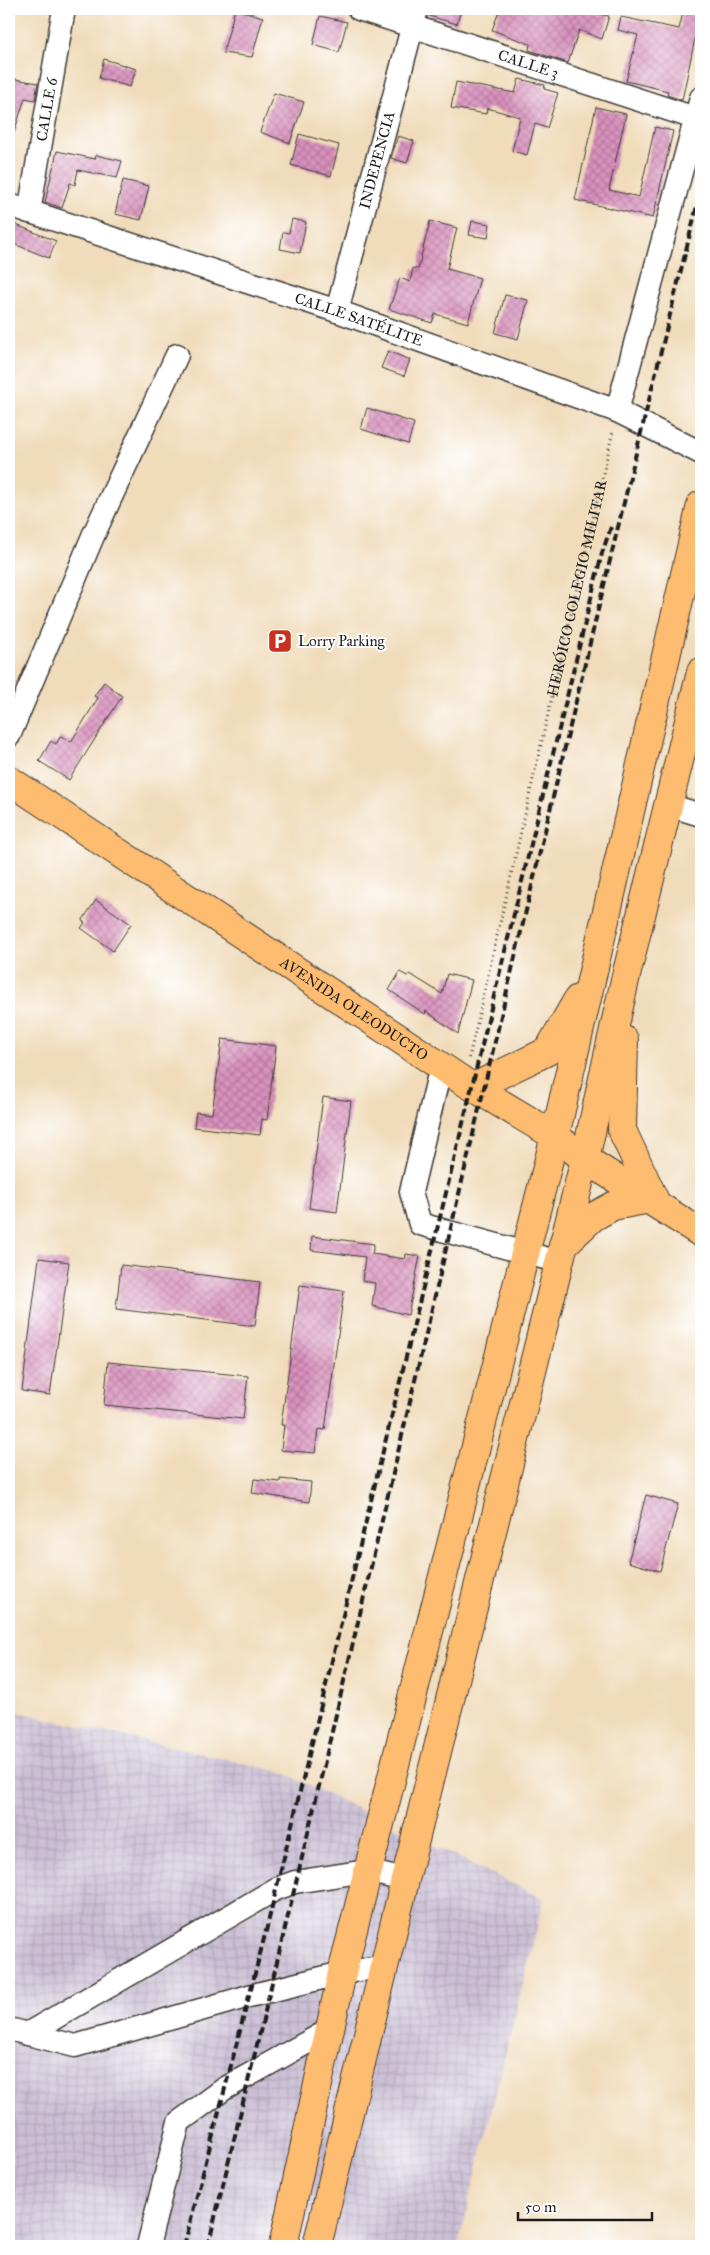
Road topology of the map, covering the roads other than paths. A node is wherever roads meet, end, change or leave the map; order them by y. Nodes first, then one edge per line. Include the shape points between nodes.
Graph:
1 (64, 9) edge
2 (359, 9) edge
3 (415, 18) edge
4 (700, 112) edge
5 (19, 208) edge
6 (337, 311) junction
7 (177, 355) dead end
8 (617, 411) junction
9 (701, 453) edge
10 (701, 504) edge
11 (701, 672) edge
12 (9, 736) edge
13 (9, 780) edge
14 (668, 805) junction
15 (700, 810) edge
16 (616, 876) junction
17 (648, 885) junction
18 (593, 972) junction
19 (625, 980) junction
20 (441, 1066) junction
21 (469, 1084) junction
22 (555, 1136) junction
23 (585, 1159) junction
24 (653, 1201) junction
25 (701, 1233) edge
26 (525, 1253) junction
27 (561, 1254) junction
28 (366, 1871) junction
29 (405, 1880) junction
30 (385, 1966) junction
31 (342, 1973) junction
32 (331, 2029) junction
33 (18, 2032) edge
34 (148, 2246) edge
35 (283, 2246) edge
36 (317, 2246) edge

1 - 5 street, CALLE 6
2 - 3 street, CALLE 3
3 - 4 street, CALLE 3
3 - 6 street, INDEPENCIA
4 - 8 street
5 - 6 street, CALLE SATÉLITE
6 - 8 street, CALLE SATÉLITE
7 - 12 street via 94,536
8 - 9 street, CALLE SATÉLITE
10 - 16 main road
11 - 14 main road
13 - 20 main road, AVENIDA OLEODUCTO
14 - 15 street
14 - 17 main road
16 - 17 main road
16 - 18 main road
17 - 19 main road
18 - 21 main road via 548,1051
18 - 22 main road
19 - 23 main road
19 - 24 main road via 622,1130
20 - 21 main road, AVENIDA OLEODUCTO
20 - 26 street via 412,1192 420,1224
21 - 22 main road, AVENIDA OLEODUCTO
22 - 23 main road, AVENIDA OLEODUCTO
22 - 26 main road
23 - 24 main road, AVENIDA OLEODUCTO
23 - 27 main road
24 - 25 main road, AVENIDA OLEODUCTO
24 - 27 main road via 613,1206 593,1217
26 - 27 street
26 - 28 main road
27 - 29 main road
28 - 29 street
28 - 31 main road
28 - 33 street via 295,1882 276,1890
29 - 30 main road
30 - 31 street
30 - 36 main road
31 - 32 main road
31 - 33 street via 75,2046
32 - 34 street via 224,2089 179,2122
32 - 35 main road

